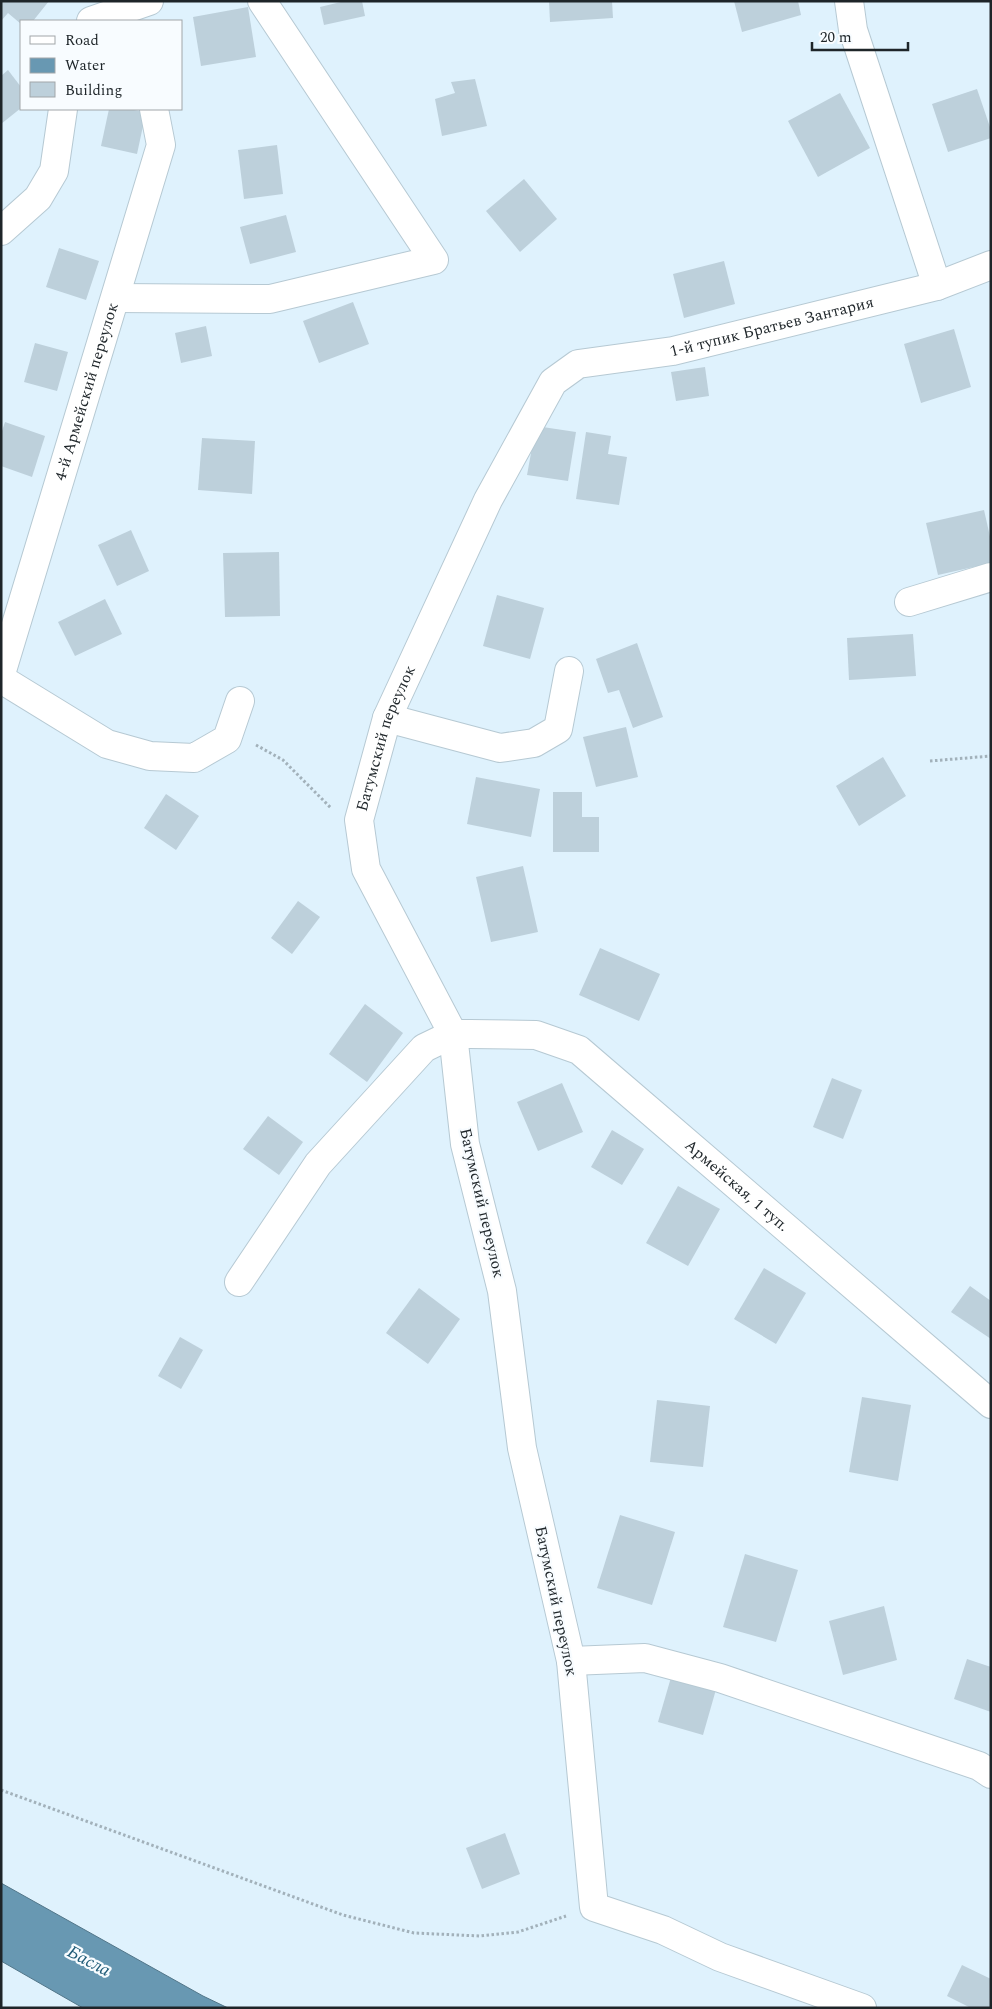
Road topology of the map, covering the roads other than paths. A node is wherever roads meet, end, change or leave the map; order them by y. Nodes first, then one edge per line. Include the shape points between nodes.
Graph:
1 (262, 1) edge
2 (849, 1) edge
3 (139, 10) edge
4 (92, 14) edge
5 (63, 110) edge
6 (154, 110) edge
7 (1, 231) edge
8 (991, 265) edge
9 (937, 286) junction
10 (116, 298) junction
11 (553, 382) joint
12 (991, 577) edge
13 (909, 602) dead end
14 (570, 671) dead end
15 (1, 674) edge
16 (1, 679) edge
17 (240, 701) dead end
18 (388, 718) junction
19 (453, 1034) junction
20 (239, 1282) dead end
21 (991, 1404) edge
22 (571, 1661) junction
23 (991, 1774) edge
24 (862, 2008) edge

1 - 10 street via 434,260 270,299
2 - 9 street via 853,30
3 - 4 street
5 - 7 street via 54,171 38,198
6 - 10 street, 4-й Армейский переулок via 161,145
8 - 9 street, 1-й тупик Братьев Зантария
9 - 11 street, 1-й тупик Братьев Зантария via 673,351 578,364
10 - 15 street, 4-й Армейский переулок
11 - 18 street, Батумский переулок via 488,500
12 - 13 street
14 - 18 street via 558,729 534,743 500,748
16 - 17 street via 107,744 150,756 194,758 227,739
18 - 19 street, Батумский переулок via 359,820 366,869
19 - 20 street via 424,1048 318,1164
19 - 21 street, Армейская, 1 туп. via 536,1035 579,1050
19 - 22 street, Батумский переулок via 465,1144 502,1291 522,1448
22 - 23 street via 645,1658 720,1678 980,1766
22 - 24 street, Батумский переулок via 606,1911 663,1930 720,1957

